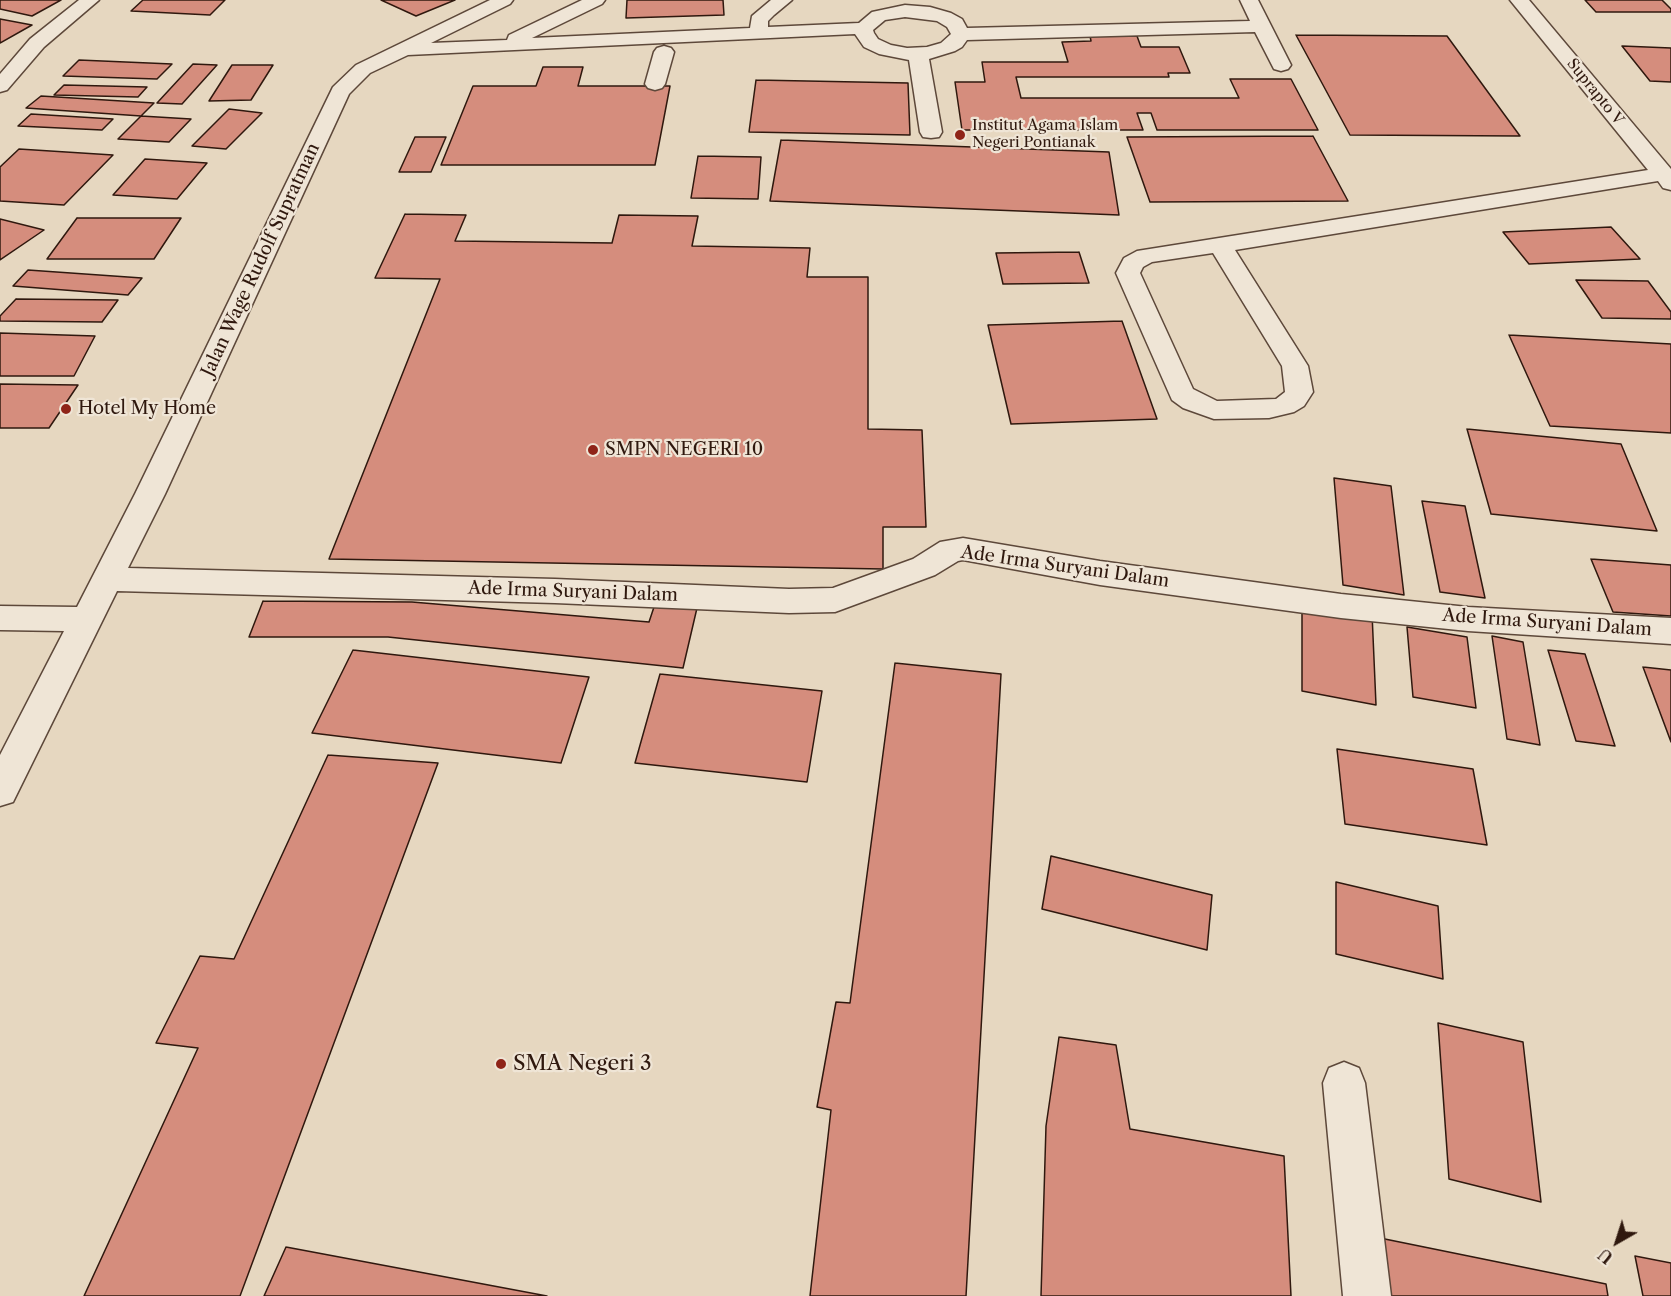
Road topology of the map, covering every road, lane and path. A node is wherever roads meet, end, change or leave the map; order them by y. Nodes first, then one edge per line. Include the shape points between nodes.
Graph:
1 (90, 0) edge
2 (504, 0) edge
3 (596, 0) edge
4 (783, 0) edge
5 (1519, 0) edge
6 (905, 5) edge
7 (1256, 14) edge
8 (958, 28) junction
9 (759, 33) junction
10 (867, 35) junction
11 (505, 44) junction
12 (397, 51) junction
13 (664, 52) junction
14 (918, 54) junction
15 (8, 64) edge
16 (1281, 65) dead end
17 (363, 69) junction
18 (655, 84) dead end
19 (0, 86) edge
20 (931, 132) dead end
21 (1666, 178) edge
22 (1220, 245) junction
23 (107, 579) junction
24 (0, 618) edge
25 (87, 619) junction
26 (1671, 631) edge
27 (0, 791) edge
28 (1344, 1083) dead end
29 (1367, 1296) edge

1 - 15 street
2 - 12 street, Jalan Wage Rudolf Supratman
3 - 11 street
4 - 9 street via 759,20
5 - 21 street, Suprapto V
6 - 8 street via 938,15
6 - 10 street via 879,16
7 - 8 street
7 - 16 street
8 - 14 street via 955,43
9 - 10 street
9 - 11 street
10 - 13 street
10 - 14 street via 886,50
11 - 12 street
12 - 17 street, Jalan Wage Rudolf Supratman
13 - 17 street
13 - 18 street
14 - 20 street
15 - 19 street
17 - 23 street, Jalan Wage Rudolf Supratman via 340,91
21 - 22 street
22 - 22 street via 1295,366 1299,392 1284,406 1214,410 1186,398 1128,273 1133,263 1146,256
23 - 25 street, Jalan Wage Rudolf Supratman
23 - 26 street, Ade Irma Suryani Dalam via 835,600 916,570 951,550 963,549 1100,573 1341,606 1468,619
24 - 25 street
25 - 27 street, Jalan Wage Rudolf Supratman
28 - 29 street

